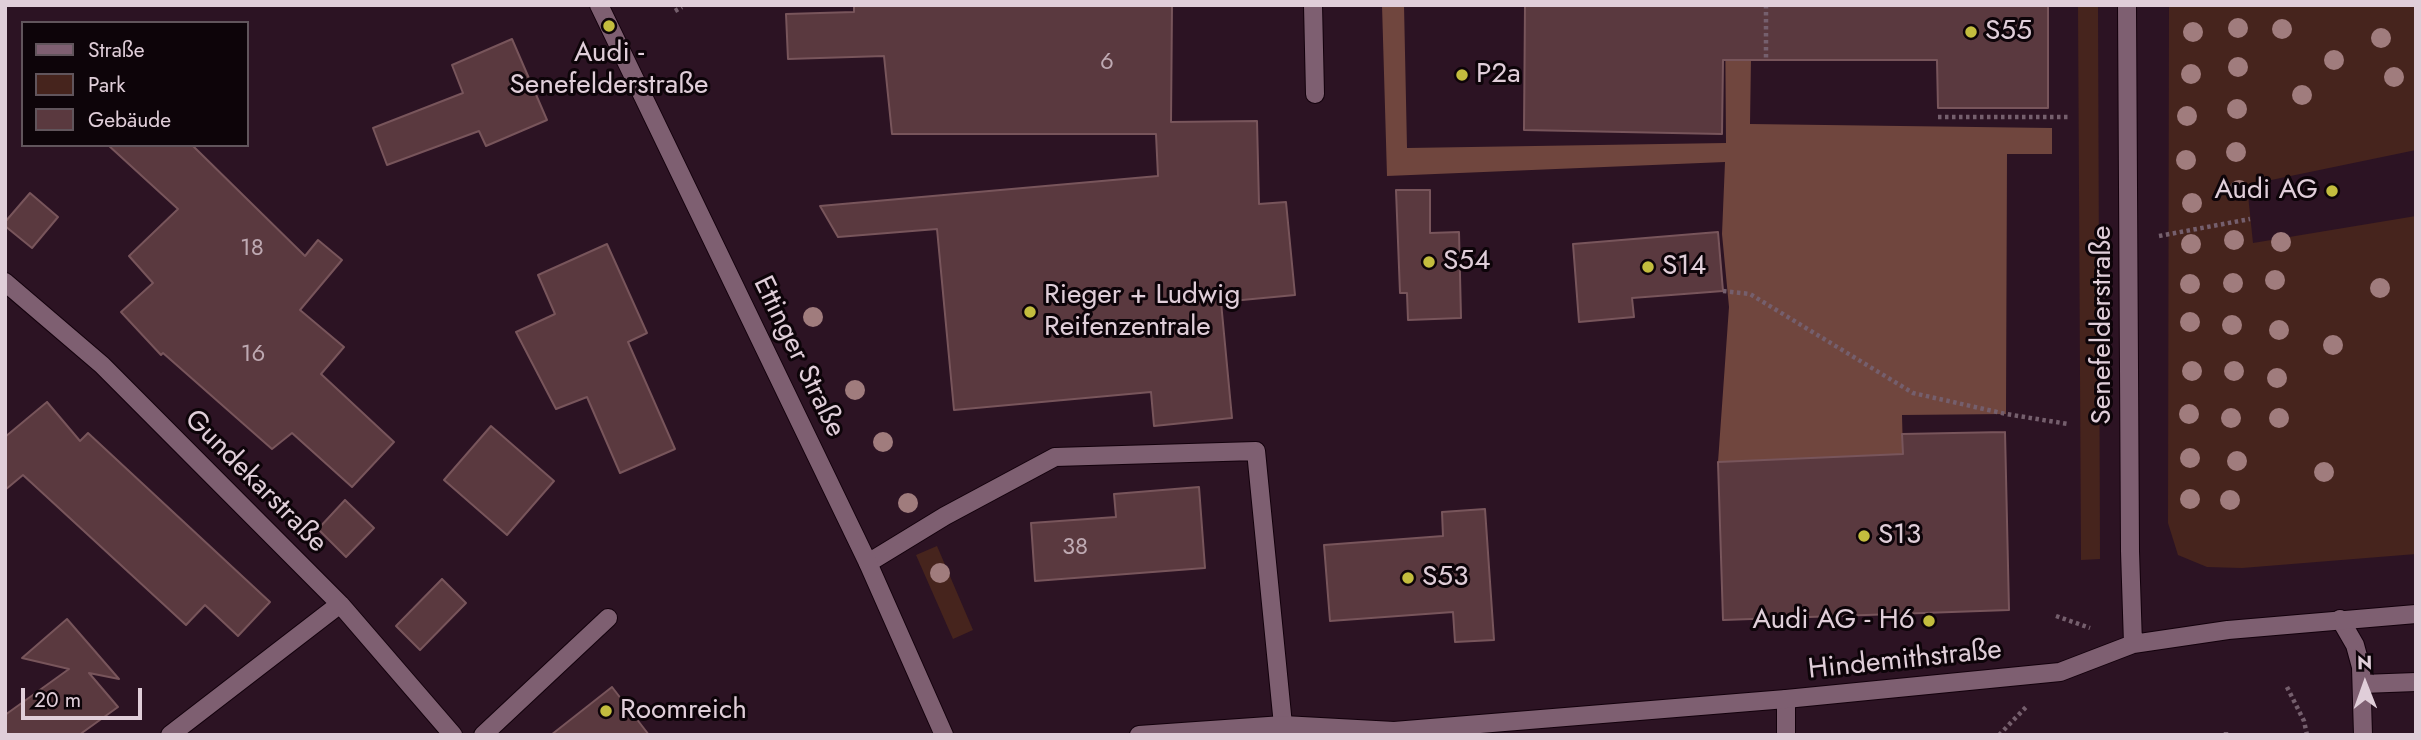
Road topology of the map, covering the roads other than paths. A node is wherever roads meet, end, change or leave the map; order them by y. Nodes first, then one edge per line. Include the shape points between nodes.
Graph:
1 (599, 5) edge
2 (1313, 5) edge
3 (2127, 5) edge
4 (1315, 94) dead end
5 (5, 282) edge
6 (868, 563) junction
7 (340, 604) junction
8 (2416, 614) edge
9 (608, 618) dead end
10 (2340, 619) junction
11 (2133, 644) junction
12 (2416, 682) edge
13 (2362, 684) junction
14 (1786, 699) junction
15 (1283, 725) junction
16 (1390, 733) edge
17 (170, 735) edge
18 (453, 735) edge
19 (483, 735) edge
20 (944, 735) edge
21 (1139, 735) edge
22 (1786, 735) edge
23 (2363, 735) edge

1 - 6 street, Ettinger Straße
2 - 4 street
3 - 11 street, Senefelderstraße
5 - 7 street, Gundekarstraße via 102,365
6 - 15 street via 1055,457 1256,451
6 - 20 street, Ettinger Straße
7 - 17 street
7 - 18 street, Gundekarstraße
8 - 10 street, Hindemithstraße
9 - 19 street
10 - 11 street, Hindemithstraße
10 - 13 street via 2355,645
11 - 14 street, Hindemithstraße via 2060,672
12 - 13 street
13 - 23 street
14 - 16 street, Hindemithstraße
14 - 22 street
15 - 16 street, Hindemithstraße
15 - 21 street, Hindemithstraße

